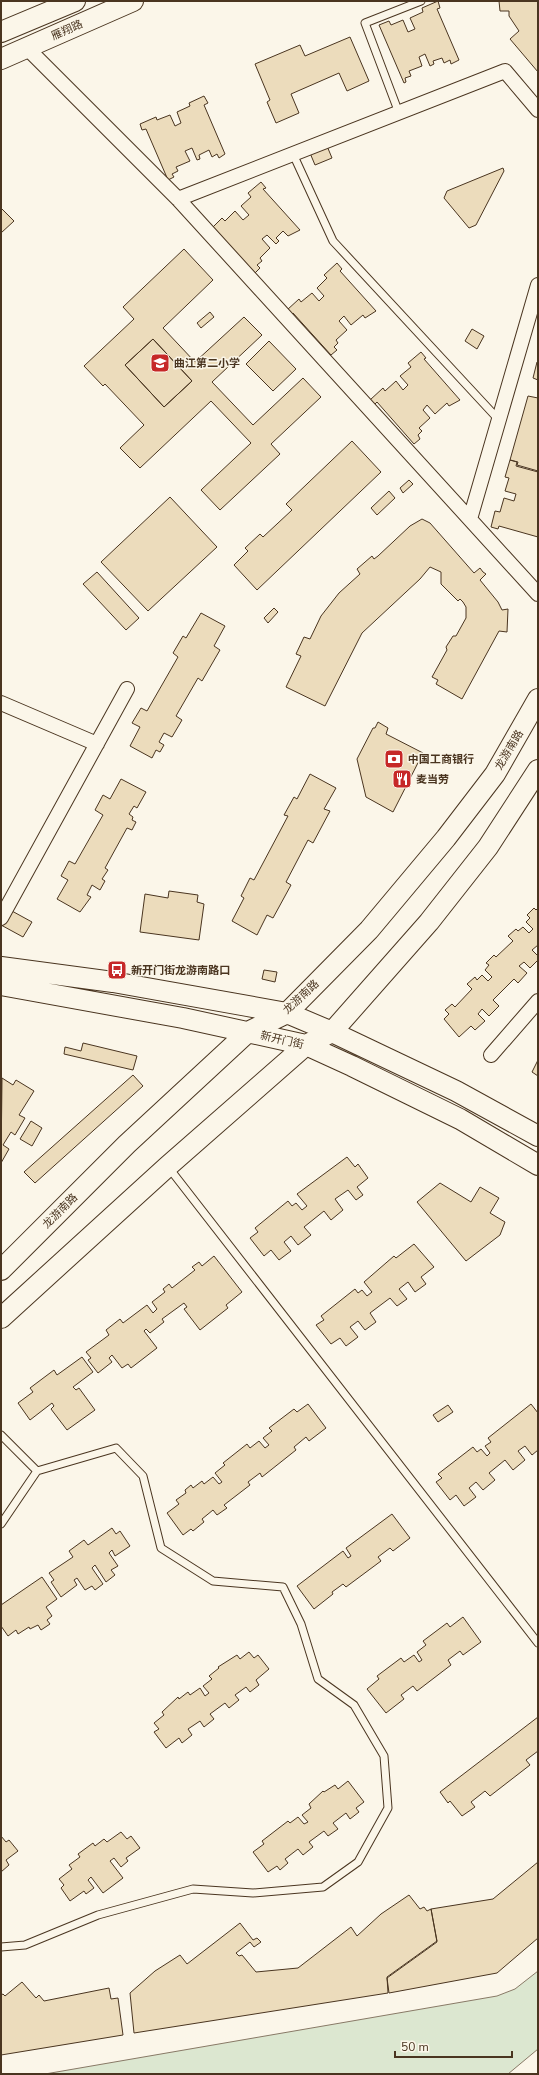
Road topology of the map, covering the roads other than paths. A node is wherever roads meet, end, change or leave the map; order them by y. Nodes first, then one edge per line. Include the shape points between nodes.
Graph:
1 (75, 1) edge
2 (133, 1) edge
3 (421, 1) edge
4 (1, 32) edge
5 (27, 48) junction
6 (1, 59) edge
7 (538, 110) edge
8 (399, 113) junction
9 (293, 154) junction
10 (178, 199) junction
11 (538, 285) edge
12 (499, 420) junction
13 (470, 519) junction
14 (538, 594) edge
15 (127, 689) dead end
16 (538, 699) edge
17 (1, 704) edge
18 (97, 744) junction
19 (538, 770) edge
20 (1, 918) edge
21 (1, 968) edge
22 (1, 985) edge
23 (538, 1001) edge
24 (287, 1013) junction
25 (248, 1032) junction
26 (332, 1032) junction
27 (306, 1045) junction
28 (491, 1055) dead end
29 (538, 1136) edge
30 (538, 1165) edge
31 (168, 1166) junction
32 (1, 1270) edge
33 (1, 1318) edge
34 (1, 1435) edge
35 (37, 1471) junction
36 (1, 1524) edge
37 (538, 1643) edge
38 (1, 1947) edge

1 - 4 main road
2 - 5 main road, 雁翔路
3 - 8 lane via 365,23
5 - 6 main road, 雁翔路
5 - 10 street
7 - 8 street via 505,71
8 - 9 street
9 - 10 street
9 - 12 lane via 333,241
10 - 13 street
11 - 12 street
12 - 13 street
13 - 14 street
15 - 18 street
16 - 24 main road, 龙游南路 via 495,774 446,838 369,930
17 - 18 street
18 - 20 street
19 - 26 main road via 513,812 470,872
21 - 24 main road via 113,982
22 - 25 main road, 新开门街
23 - 28 street
24 - 25 main road, 龙游南路
24 - 26 main road
25 - 27 main road, 新开门街
25 - 32 main road, 龙游南路 via 127,1144
26 - 27 main road
26 - 29 main road via 456,1091
27 - 30 main road, 新开门街 via 460,1119
27 - 31 main road
31 - 33 main road
31 - 37 lane
34 - 35 lane
35 - 36 lane
35 - 38 lane via 116,1448 143,1476 161,1548 213,1581 283,1587 301,1624 318,1679 354,1705 384,1756 388,1808 358,1862 323,1887 253,1893 193,1889 98,1915 24,1945

